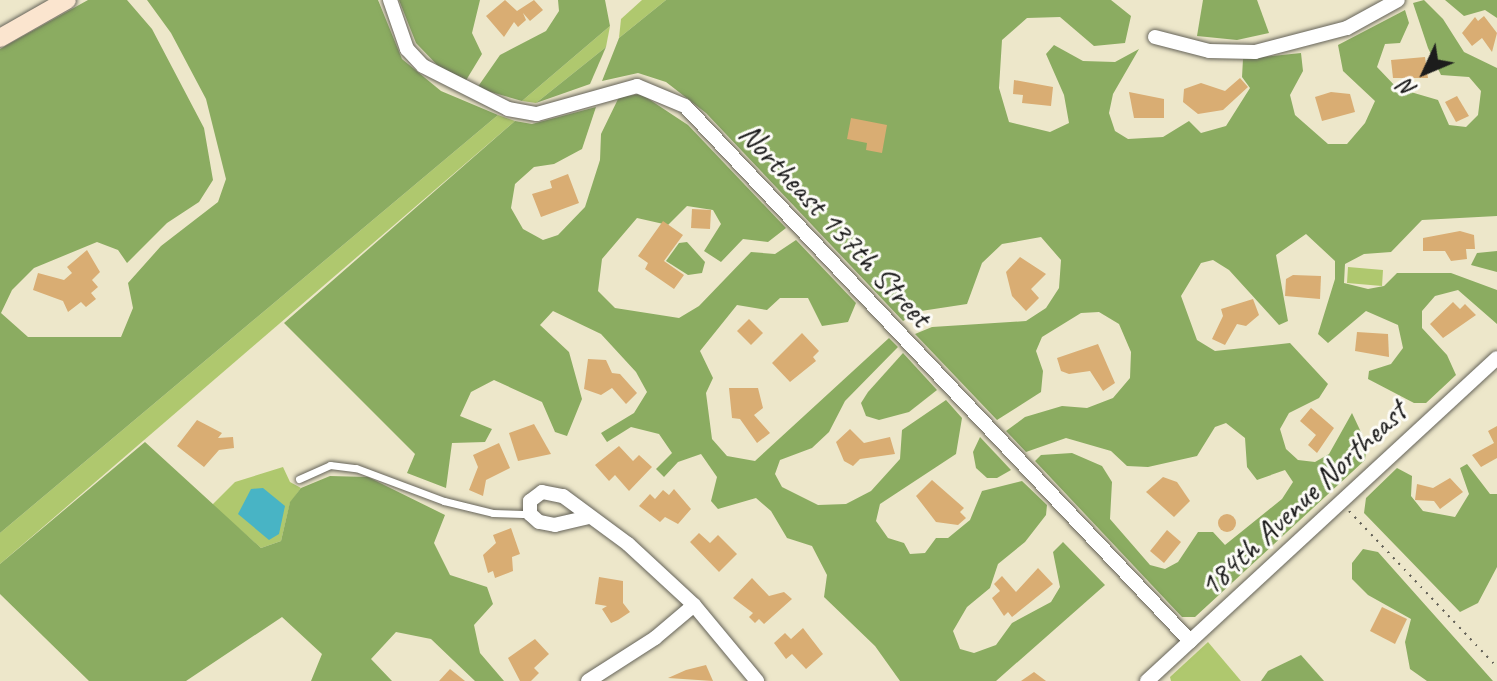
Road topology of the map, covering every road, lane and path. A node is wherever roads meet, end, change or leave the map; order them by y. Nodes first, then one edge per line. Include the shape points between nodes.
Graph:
1 (67, 0) edge
2 (390, 0) edge
3 (1398, 0) edge
4 (1155, 37) dead end
5 (0, 38) edge
6 (1497, 358) edge
7 (299, 479) dead end
8 (1341, 503) junction
9 (530, 514) junction
10 (589, 517) junction
11 (694, 605) junction
12 (1190, 641) junction
13 (1497, 667) edge
14 (588, 681) edge
15 (757, 681) edge
16 (1147, 681) edge

1 - 5 main road
2 - 12 street, Northeast 137th Street via 407,49 423,66 508,109 537,114 637,86 685,106
3 - 4 street via 1347,28 1255,52 1209,51
6 - 8 street, 184th Avenue Northeast
7 - 9 lane via 330,465 356,468 444,501 493,513
8 - 12 street, 184th Avenue Northeast
8 - 13 path
9 - 10 street via 555,525
9 - 10 street via 530,501 542,492 563,496
10 - 11 street via 628,544
11 - 14 street via 655,638
11 - 15 street
12 - 16 street, 184th Avenue Northeast

